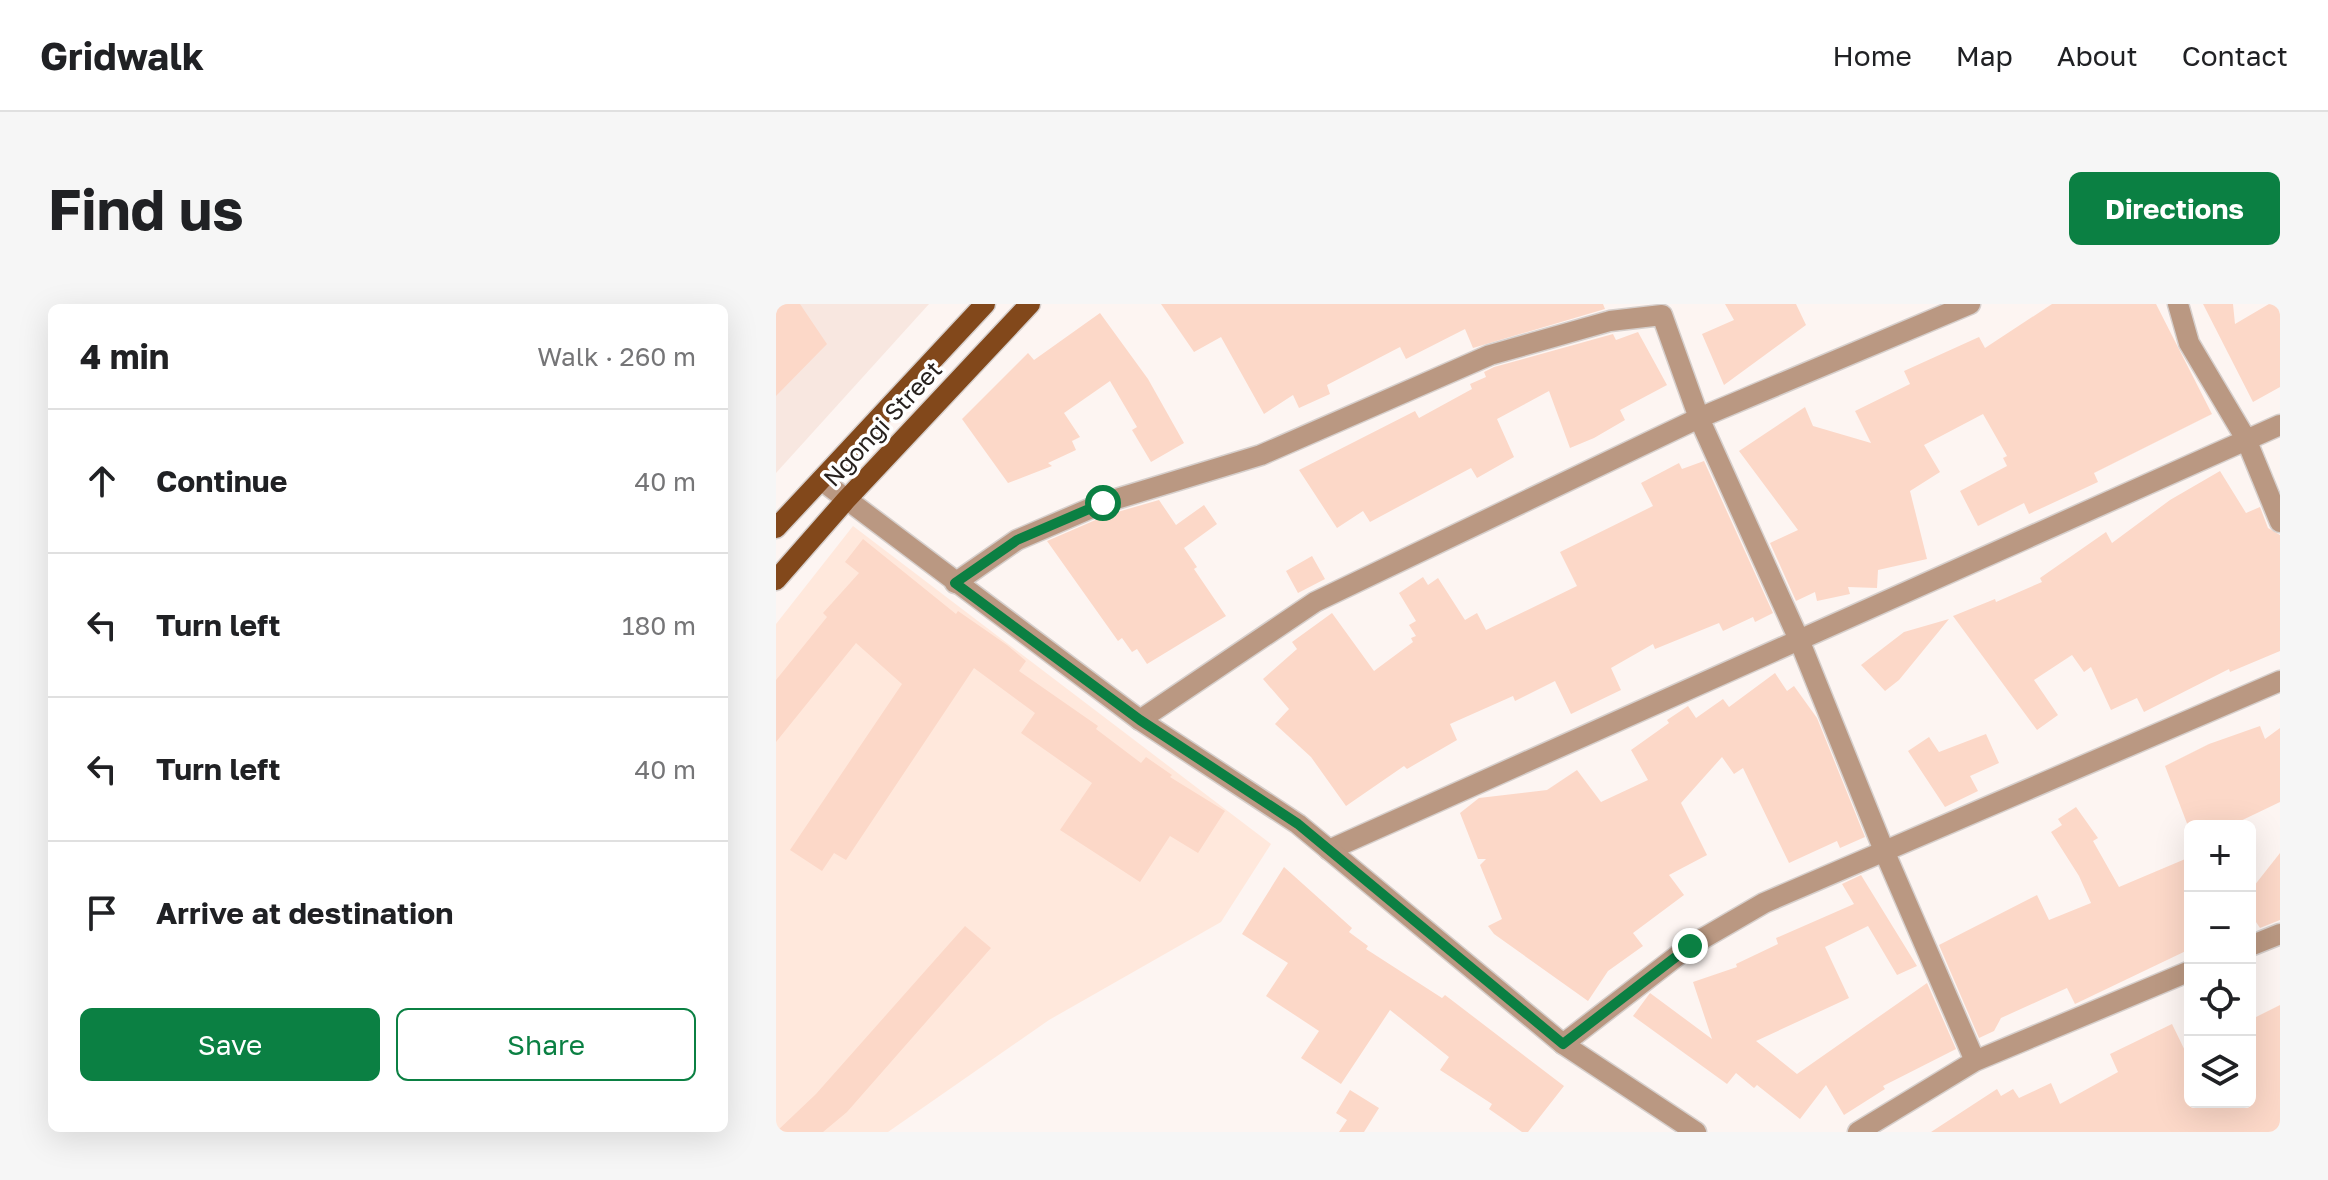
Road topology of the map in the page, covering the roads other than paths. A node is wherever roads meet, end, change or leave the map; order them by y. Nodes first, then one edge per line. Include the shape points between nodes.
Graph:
1 (985, 304) edge
2 (1030, 304) edge
3 (1970, 304) edge
4 (2178, 304) edge
5 (1699, 418) junction
6 (2280, 425) edge
7 (2246, 439) junction
8 (821, 480) junction
9 (846, 500) junction
10 (2280, 522) edge
11 (776, 528) edge
12 (776, 580) edge
13 (955, 583) junction
14 (1800, 642) junction
15 (2280, 681) edge
16 (1140, 720) junction
17 (1329, 850) junction
18 (1885, 853) junction
19 (2280, 934) edge
20 (2256, 944) edge
21 (2184, 974) edge
22 (1563, 1044) junction
23 (1975, 1061) junction
24 (1696, 1132) edge
25 (1858, 1132) edge

1 - 8 main road, Ngongi Street
2 - 9 main road, Ngongi Street
3 - 5 street
4 - 7 street via 2189,343
5 - 13 street via 1662,315 1610,321 1490,355 1261,455 1103,503 1017,540
5 - 14 street
5 - 16 street via 1315,602
6 - 7 street
7 - 10 street
7 - 14 street
8 - 9 street
8 - 11 main road, Ngongi Street
9 - 12 main road, Ngongi Street
9 - 13 street
13 - 16 street
14 - 17 street
14 - 18 street
15 - 18 street
16 - 17 street
17 - 22 street
18 - 22 street via 1764,903 1690,946
18 - 23 street
19 - 20 street
21 - 23 street
22 - 24 street
23 - 25 street

